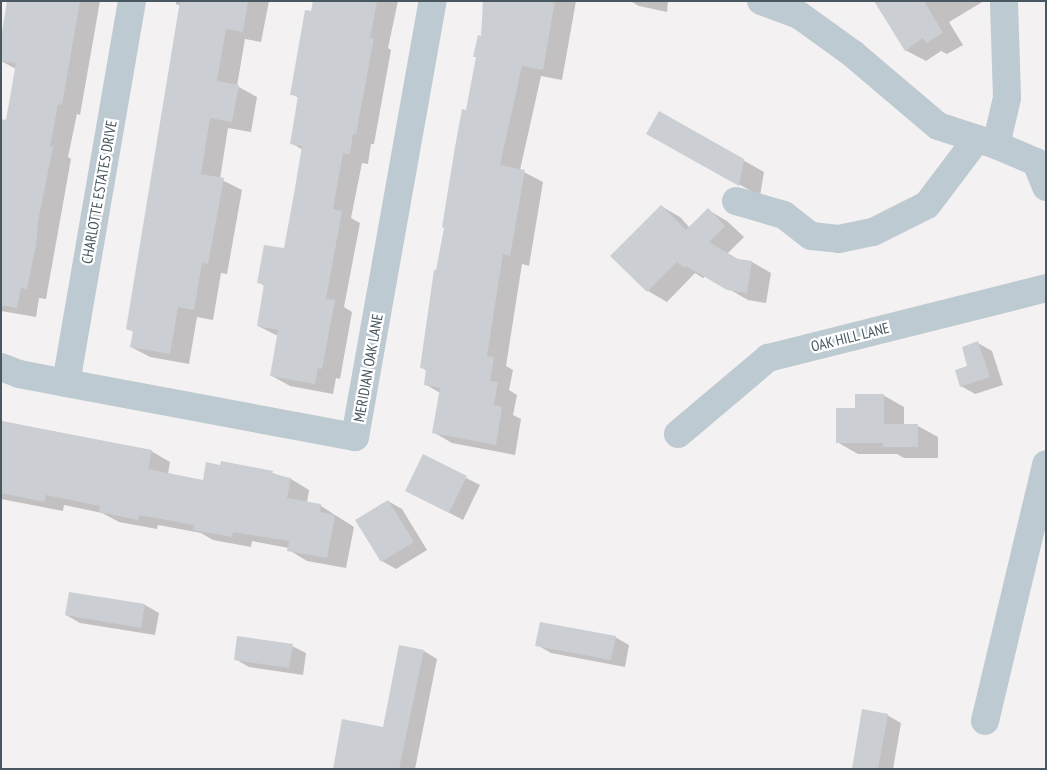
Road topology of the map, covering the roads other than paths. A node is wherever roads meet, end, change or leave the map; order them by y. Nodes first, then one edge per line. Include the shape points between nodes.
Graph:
1 (132, 1) edge
2 (433, 1) edge
3 (761, 1) edge
4 (1004, 1) edge
5 (986, 142) junction
6 (1046, 187) edge
7 (736, 200) dead end
8 (1046, 288) edge
9 (1, 367) edge
10 (66, 383) junction
11 (678, 434) dead end
12 (1046, 464) edge
13 (985, 721) dead end

1 - 10 street, CHARLOTTE ESTATES DRIVE
2 - 10 street, MERIDIAN OAK LANE via 355,437
3 - 5 street via 799,15 853,54 938,126
4 - 5 street via 1007,98
5 - 6 street via 1036,162
5 - 7 street via 927,205 873,232 839,239 811,236 784,215
8 - 11 street, OAK HILL LANE via 768,358
9 - 10 street, MERIDIAN OAK LANE
12 - 13 street

